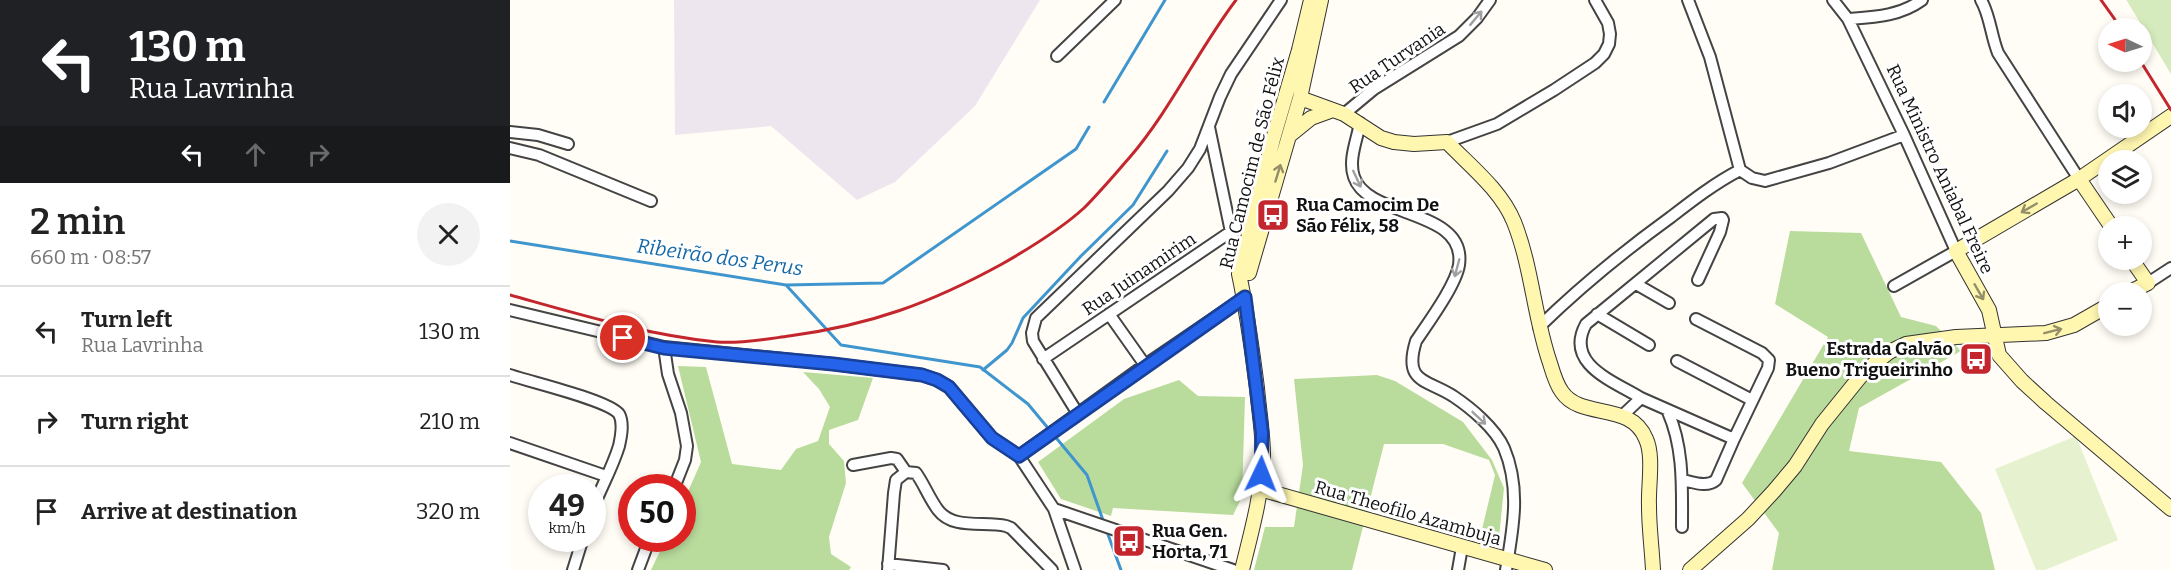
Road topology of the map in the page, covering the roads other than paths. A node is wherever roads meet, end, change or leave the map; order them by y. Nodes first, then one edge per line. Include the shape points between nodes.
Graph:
1 (1115, 0) edge
2 (1281, 0) edge
3 (1311, 0) edge
4 (1322, 0) edge
5 (1490, 0) edge
6 (1595, 0) edge
7 (1688, 0) edge
8 (1833, 0) edge
9 (1922, 0) edge
10 (1981, 0) edge
11 (1848, 19) junction
12 (1305, 50) junction
13 (1057, 56) dead end
14 (1300, 98) junction
15 (1339, 112) junction
16 (2171, 116) edge
17 (1360, 123) junction
18 (1209, 127) junction
19 (510, 132) edge
20 (1290, 135) junction
21 (1904, 135) junction
22 (1447, 142) junction
23 (568, 144) dead end
24 (510, 148) edge
25 (1740, 170) junction
26 (2079, 179) junction
27 (651, 201) dead end
28 (1254, 216) junction
29 (2104, 216) edge
30 (1230, 231) junction
31 (1956, 251) junction
32 (2171, 268) edge
33 (1239, 274) junction
34 (1698, 280) dead end
35 (2150, 282) edge
36 (1636, 284) junction
37 (1894, 286) dead end
38 (1244, 293) junction
39 (1669, 303) dead end
40 (510, 310) edge
41 (2098, 311) edge
42 (1109, 314) junction
43 (1597, 314) junction
44 (1696, 319) dead end
45 (1539, 327) junction
46 (1995, 335) junction
47 (1649, 345) dead end
48 (664, 348) junction
49 (1043, 359) junction
50 (1677, 361) dead end
51 (1145, 365) junction
52 (510, 375) edge
53 (1641, 398) junction
54 (1752, 400) junction
55 (1668, 412) junction
56 (1078, 414) junction
57 (1623, 415) junction
58 (1734, 439) junction
59 (510, 443) edge
60 (1019, 456) junction
61 (853, 465) dead end
62 (906, 472) junction
63 (600, 474) edge
64 (680, 474) edge
65 (606, 476) edge
66 (1682, 480) junction
67 (1260, 489) junction
68 (1054, 509) junction
69 (2171, 509) edge
70 (1682, 526) dead end
71 (1462, 547) junction
72 (579, 552) edge
73 (645, 552) edge
74 (1507, 565) edge
75 (888, 567) edge
76 (573, 570) edge
77 (638, 570) edge
78 (943, 570) edge
79 (1052, 570) edge
80 (1075, 570) edge
81 (1233, 570) edge
82 (1242, 570) edge
83 (1458, 570) edge
84 (1545, 570) edge
85 (1653, 570) edge
86 (1690, 570) edge

1 - 13 street
2 - 18 street via 1231,74
3 - 12 street
4 - 12 street
15 -> 5 street, Rua Turvania via 1459,36
6 - 22 street via 1608,22 1610,34 1604,54 1595,63 1497,124
7 - 25 street via 1710,57
8 - 11 street, Rua Ministro Aniabal Freire
9 - 11 street via 1896,14
10 - 26 street via 1998,53
11 - 21 street, Rua Ministro Aniabal Freire
12 - 14 street, Rua Camocim de São Félix
12 - 28 street, Rua Camocim de São Félix
14 - 15 street
14 - 20 street, Rua Camocim de São Félix
15 - 17 street
15 - 20 street via 1311,118
16 - 26 street
17 - 22 street via 1394,142
17 -> 74 street via 1352,159 1358,184 1373,198 1444,230 1457,248 1456,274 1416,341 1413,364 1420,380 1452,396 1479,417 1503,447 1514,486
18 - 30 street
18 - 49 street via 1188,168 1168,191 1036,318 1033,341
19 - 23 street
38 -> 20 street, Rua Camocim de São Félix
21 - 25 street via 1766,181
21 - 31 street, Rua Ministro Aniabal Freire
22 - 45 street via 1497,194 1514,221
24 - 27 street via 538,155
25 - 45 street via 1621,254
26 - 29 street
26 -> 31 street
28 - 30 street, Rua Juinamirim
28 - 33 street, Rua Camocim de São Félix
30 - 33 street
30 - 42 street, Rua Juinamirim
31 - 37 street
31 -> 46 street, Rua Ministro Aniabal Freire via 1989,310
32 - 35 street
33 - 38 street, Rua Camocim de São Félix
34 - 36 street via 1720,232 1722,218 1714,219
36 - 39 street
36 - 43 street
38 - 51 street
38 - 67 street via 1262,433
40 - 48 street
46 -> 41 street via 2059,330
42 - 49 street, Rua Juinamirim
42 - 51 street
43 - 47 street
43 - 53 street via 1581,333 1586,362
44 - 54 street via 1767,356 1768,368
45 - 57 street via 1563,394 1573,402
46 - 69 street, Rua Ministro Aniabal Freire via 1999,355 2022,381
46 - 86 street via 1906,344 1888,351 1850,389 1774,491
48 - 60 street via 922,375 949,387 992,438
48 - 64 street via 687,446
49 - 56 street
50 - 54 street
51 - 56 street
52 - 65 street via 618,413 622,429
53 - 55 street
53 - 57 street
54 - 58 street
55 - 58 street
55 - 66 street via 1676,432
56 - 60 street
57 - 85 street via 1639,427 1649,448
58 - 66 street via 1713,483
59 - 63 street
60 - 68 street
61 - 62 street via 891,458 897,459
62 - 75 street via 897,480 894,493
62 - 79 street via 916,473 948,519 1011,528
66 - 70 street
67 - 71 street, Rua Theofilo Azambuja
67 - 82 street
68 - 80 street
68 - 81 street
71 - 74 street, Rua Theofilo Azambuja
71 - 83 street
72 - 76 street
73 - 77 street
74 - 84 street, Rua Theofilo Azambuja
75 - 78 street

